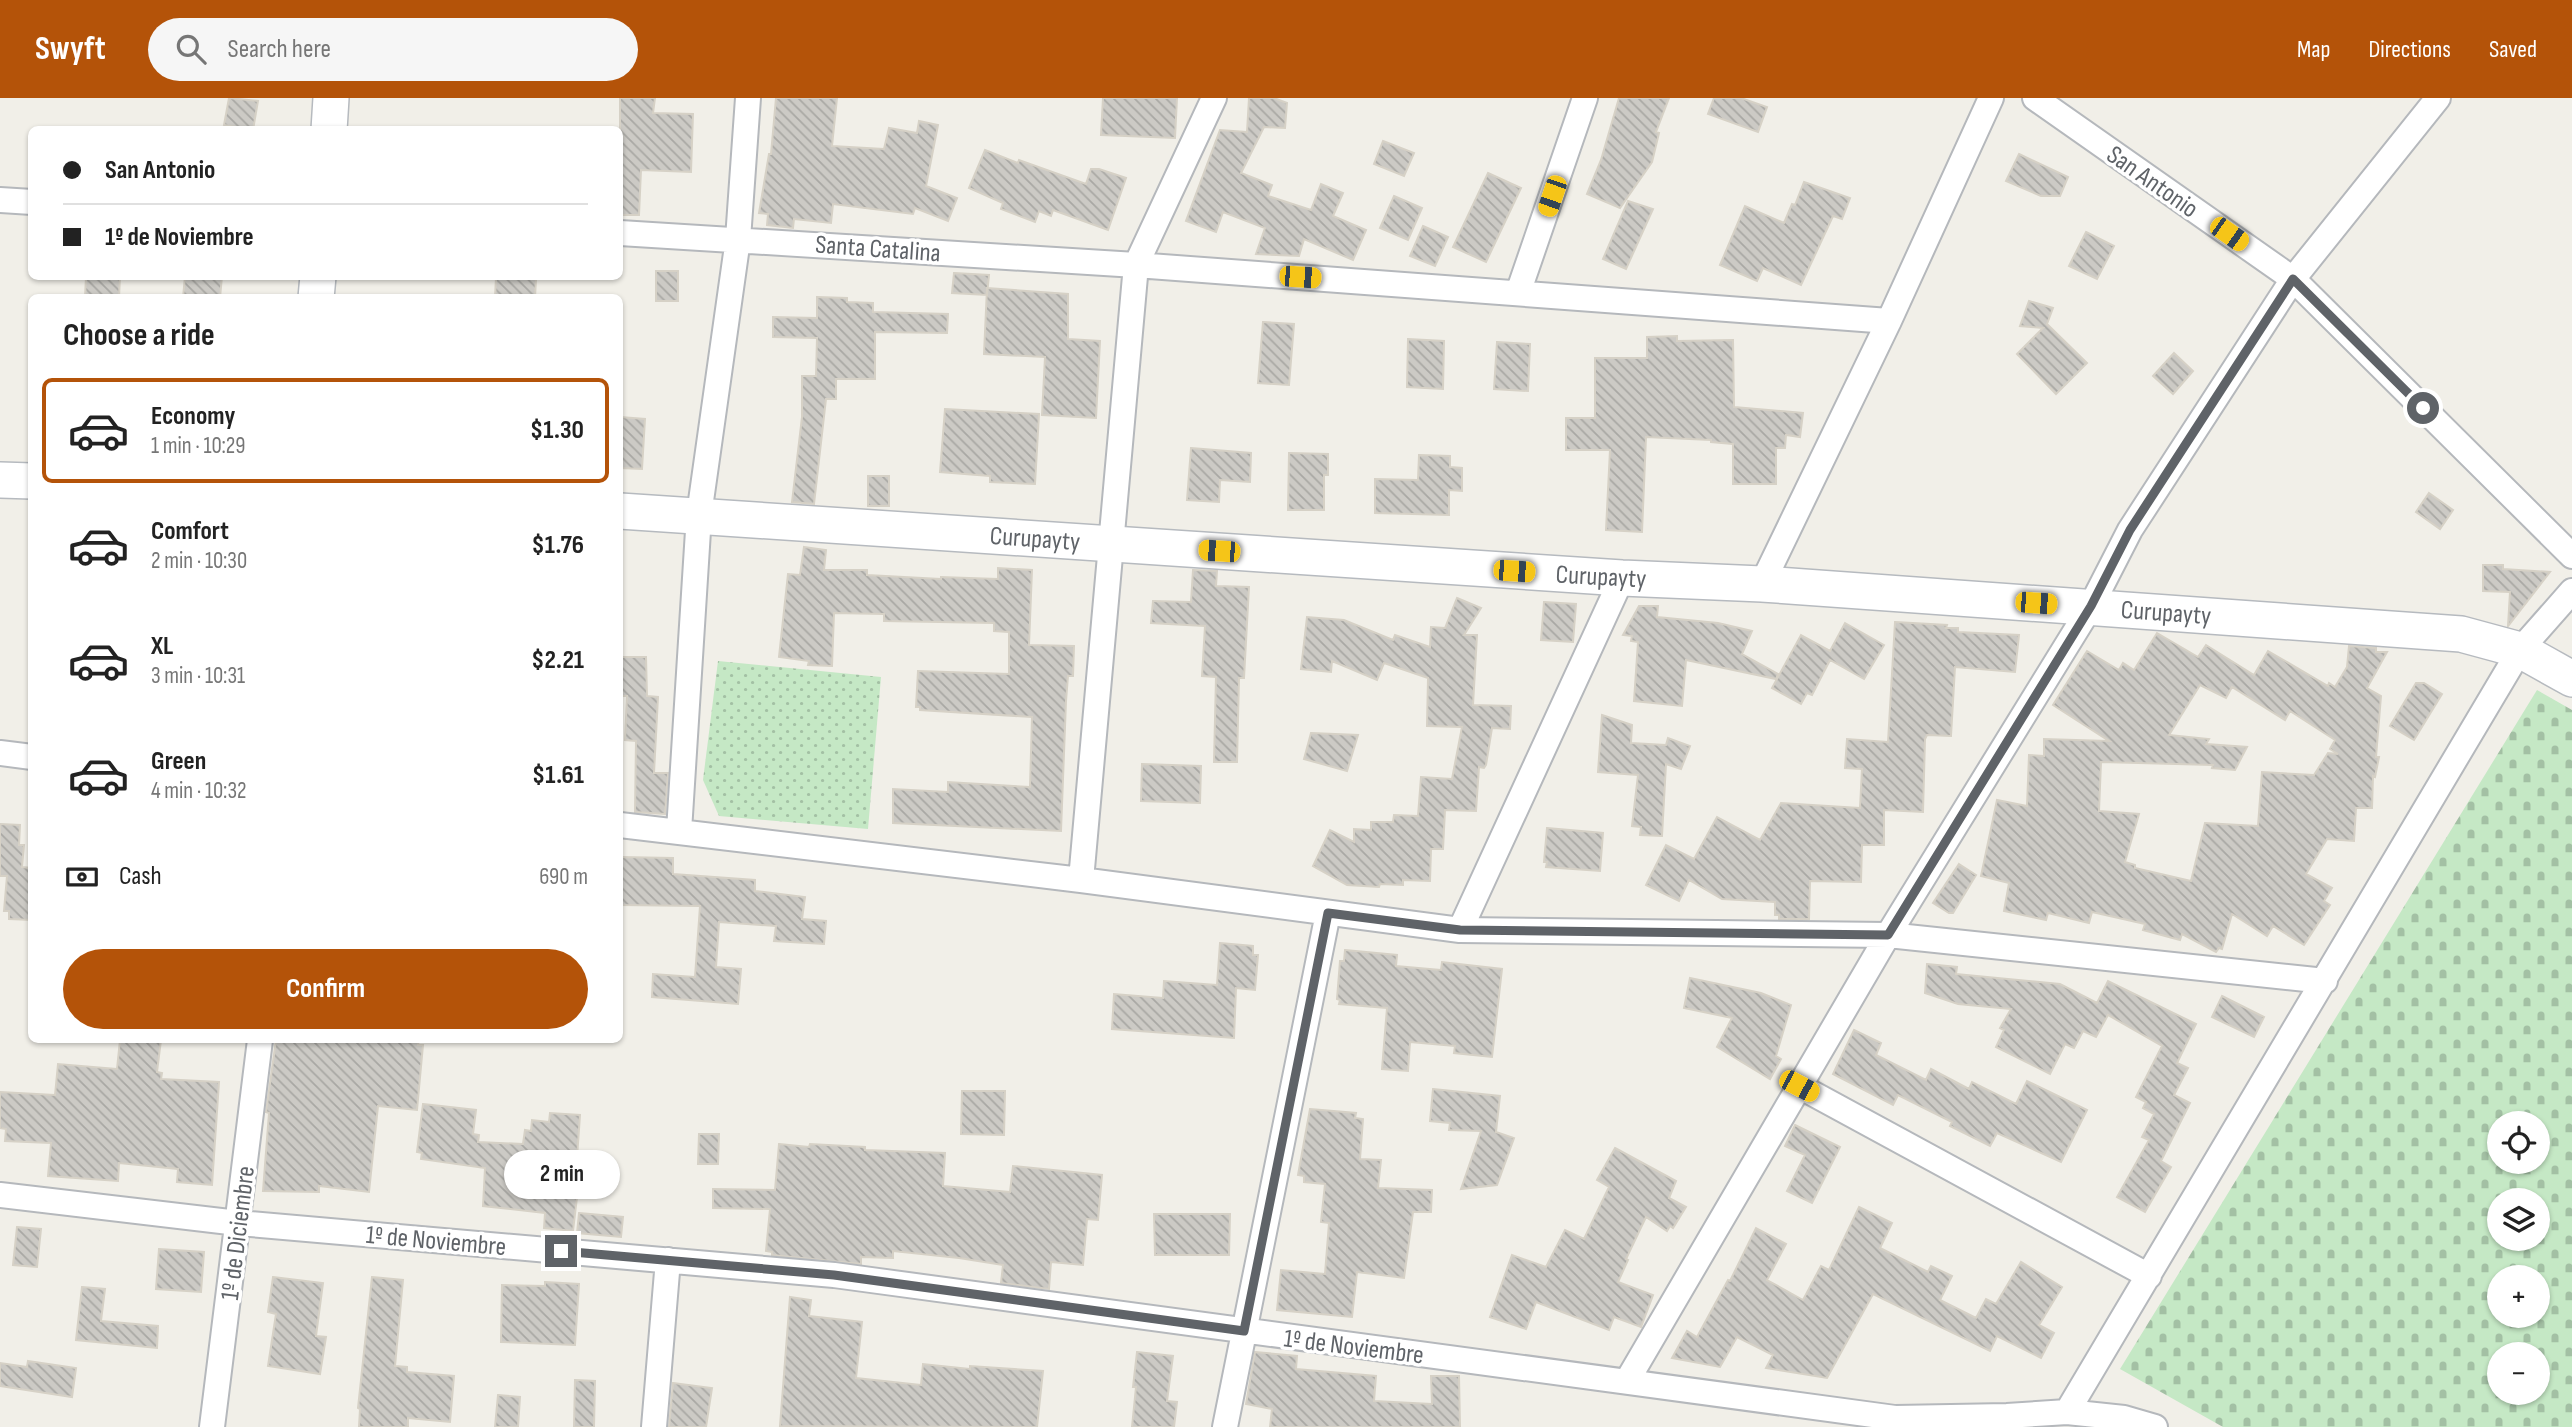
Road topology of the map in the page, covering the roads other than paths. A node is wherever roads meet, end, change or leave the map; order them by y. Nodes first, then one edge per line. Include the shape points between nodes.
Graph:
1 (331, 98) edge
2 (748, 98) edge
3 (1214, 98) edge
4 (1585, 98) edge
5 (1991, 98) edge
6 (2035, 98) edge
7 (2438, 98) edge
8 (329, 126) edge
9 (0, 200) edge
10 (28, 202) edge
11 (623, 233) edge
12 (738, 239) junction
13 (1136, 265) junction
14 (2293, 279) junction
15 (1518, 293) junction
16 (1889, 321) junction
17 (0, 480) edge
18 (28, 481) edge
19 (623, 511) edge
20 (699, 515) junction
21 (1111, 543) junction
22 (2572, 556) edge
23 (1622, 578) junction
24 (1762, 584) junction
25 (2572, 591) edge
26 (2091, 606) junction
27 (2521, 650) junction
28 (2572, 679) edge
29 (0, 753) edge
30 (28, 756) edge
31 (623, 825) edge
32 (679, 831) junction
33 (1081, 880) junction
34 (1328, 913) junction
35 (1460, 930) junction
36 (1888, 935) junction
37 (2325, 981) junction
38 (260, 1043) edge
39 (1799, 1086) junction
40 (0, 1195) edge
41 (238, 1223) junction
42 (668, 1260) junction
43 (2149, 1276) junction
44 (1244, 1331) junction
45 (1627, 1381) junction
46 (2067, 1412) junction
47 (212, 1427) edge
48 (654, 1427) edge
49 (1225, 1427) edge
50 (2155, 1427) edge

1 - 8 street
2 - 12 street
3 - 13 street
4 - 15 street
5 - 16 street
6 - 14 street, San Antonio
7 - 14 street
9 - 10 street
11 - 12 street, Santa Catalina
12 - 13 street, Santa Catalina
12 - 20 street
13 - 15 street, Santa Catalina
13 - 21 street
14 - 22 street, San Antonio
14 - 26 street via 2130,530
15 - 16 street, Santa Catalina
16 - 24 street
17 - 18 street
19 - 20 street, Curupayty
20 - 21 street, Curupayty
20 - 32 street
21 - 23 street, Curupayty
21 - 33 street
23 - 24 street, Curupayty
23 - 35 street
24 - 26 street, Curupayty
25 - 27 street
26 - 27 street, Curupayty via 2461,634
26 - 36 street
27 - 28 street, Curupayty
27 - 37 street
29 - 30 street
31 - 32 street
32 - 33 street
33 - 34 street
34 - 35 street
34 - 44 street
35 - 36 street
36 - 37 street
36 - 39 street
37 - 43 street
38 - 41 street, 1º de Diciembre
39 - 43 street
39 - 45 street
40 - 41 street, 1º de Noviembre
41 - 42 street, 1º de Noviembre
41 - 47 street, 1º de Diciembre
42 - 44 street, 1º de Noviembre via 834,1275
42 - 48 street
43 - 46 street
44 - 45 street, 1º de Noviembre
44 - 49 street
45 - 46 street, 1º de Noviembre via 1895,1418
46 - 50 street, 1º de Noviembre via 2124,1418

